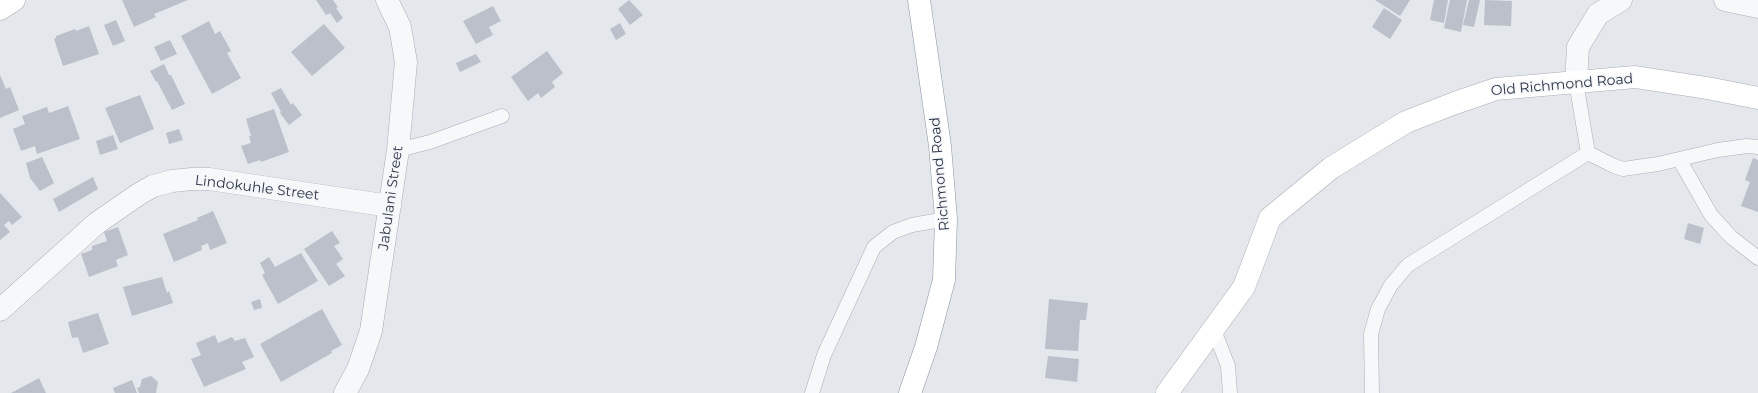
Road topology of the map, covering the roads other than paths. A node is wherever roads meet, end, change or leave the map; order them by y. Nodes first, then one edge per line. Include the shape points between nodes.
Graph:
1 (14, 0) edge
2 (387, 0) edge
3 (920, 0) edge
4 (1621, 0) edge
5 (1725, 0) edge
6 (1758, 7) edge
7 (0, 9) edge
8 (1576, 82) junction
9 (1758, 98) edge
10 (502, 116) dead end
11 (1758, 147) edge
12 (398, 150) junction
13 (1588, 152) junction
14 (1679, 159) junction
15 (390, 206) junction
16 (946, 219) junction
17 (1758, 258) edge
18 (0, 310) edge
19 (1214, 330) junction
20 (345, 393) edge
21 (812, 393) edge
22 (910, 393) edge
23 (1167, 393) edge
24 (1230, 393) edge
25 (1372, 393) edge

1 - 7 main road
2 - 12 street, Jabulani Street via 400,27 406,62
3 - 16 main road, Richmond Road via 940,146
4 - 8 street via 1598,14 1578,47
5 - 6 street
8 - 9 main road, Old Richmond Road via 1635,77
8 - 13 lane
8 - 19 main road, Old Richmond Road via 1496,89 1455,103 1406,122 1331,168 1270,218 1244,287
10 - 12 lane via 430,142
11 - 14 lane via 1718,150
12 - 15 street, Jabulani Street
13 - 14 lane via 1623,169
13 - 25 lane via 1408,265 1391,285 1378,309 1371,334
14 - 17 lane via 1710,215 1731,237
15 - 18 street, Lindokuhle Street via 209,179 192,178 160,185 139,194 97,223
15 - 20 street, Jabulani Street via 371,331 358,369
16 - 21 lane via 892,232 874,247 824,354
16 - 22 main road, Richmond Road via 944,280 926,347
19 - 23 main road, Old Richmond Road
19 - 24 lane via 1228,366

